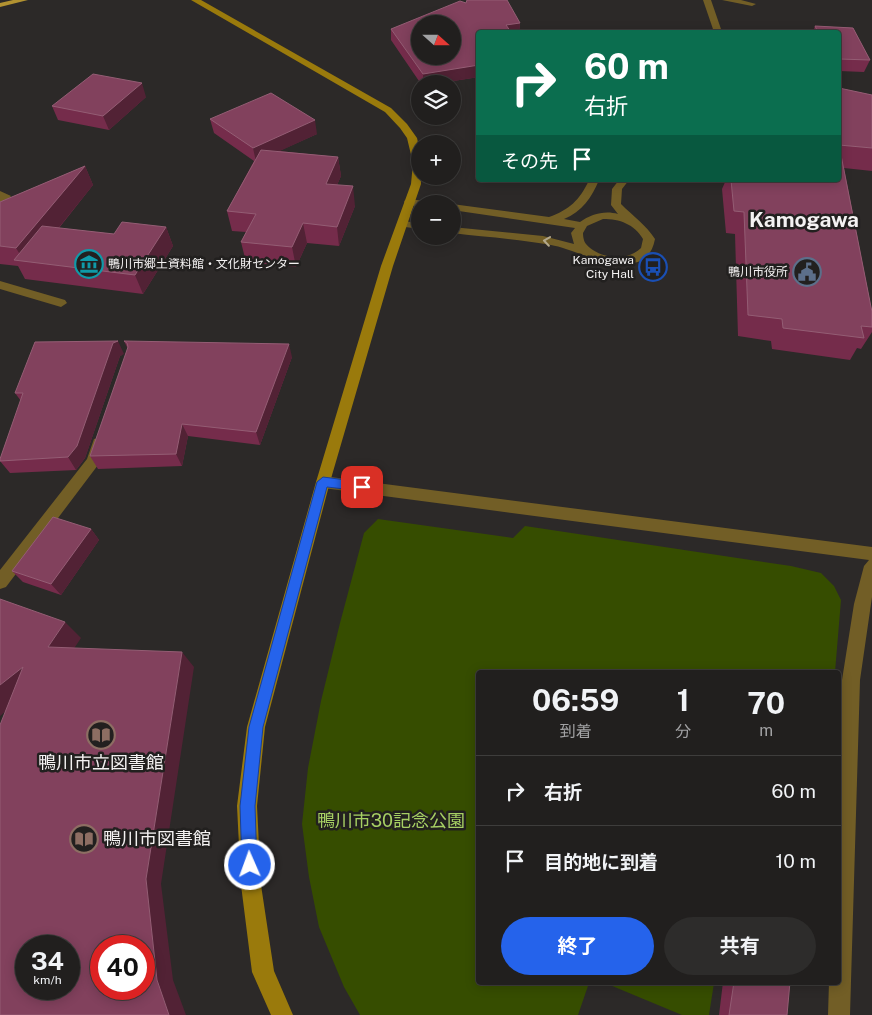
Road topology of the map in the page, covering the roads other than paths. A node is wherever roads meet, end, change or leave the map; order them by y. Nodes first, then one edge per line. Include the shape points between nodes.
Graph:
1 (24, 0) edge
2 (195, 0) edge
3 (707, 0) edge
4 (726, 0) edge
5 (752, 4) dead end
6 (0, 5) edge
7 (717, 30) edge
8 (593, 182) edge
9 (622, 182) edge
10 (0, 194) edge
11 (410, 202) joint
12 (0, 203) edge
13 (461, 209) edge
14 (549, 220) junction
15 (635, 223) junction
16 (402, 224) junction
17 (411, 225) edge
18 (581, 225) junction
19 (461, 231) edge
20 (594, 255) junction
21 (0, 285) edge
22 (62, 303) dead end
23 (102, 434) edge
24 (323, 482) junction
25 (872, 554) edge
26 (872, 566) edge
27 (0, 582) edge
28 (841, 959) edge
29 (840, 985) edge
30 (282, 1015) edge
31 (839, 1015) edge

1 - 6 main road
2 - 11 street via 329,75 397,118 412,138 418,163
3 - 7 street
4 - 5 street
8 - 14 street via 586,196 571,212
9 - 15 street via 616,204
10 - 12 street via 6,196
11 - 16 street
13 - 14 street
14 - 18 street
15 - 18 street via 620,217 603,216
15 - 20 street via 649,239 641,255 618,260
16 - 17 street
16 - 24 street
18 - 20 street via 577,233 578,242
20 -> 19 street via 554,242
21 - 22 street
23 - 27 street via 93,461
24 - 25 street
24 - 30 street via 256,727 247,806 251,885 263,972
26 - 28 street via 862,604 851,680
29 - 31 street

